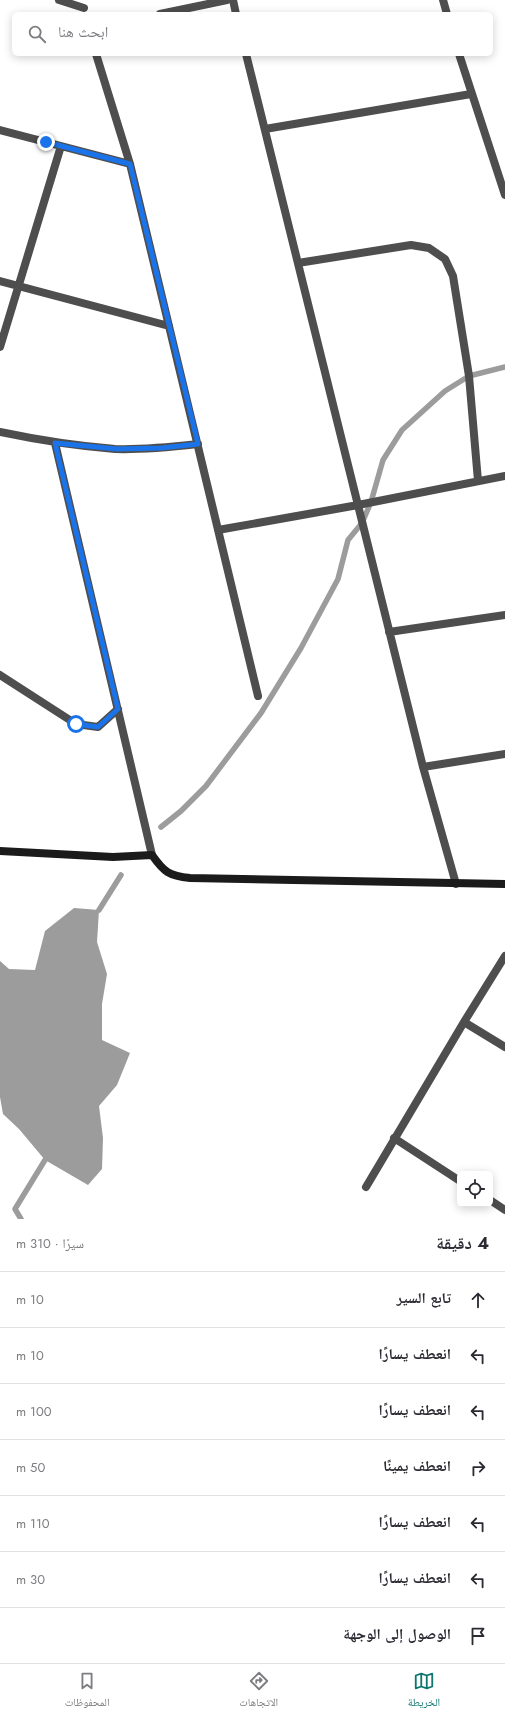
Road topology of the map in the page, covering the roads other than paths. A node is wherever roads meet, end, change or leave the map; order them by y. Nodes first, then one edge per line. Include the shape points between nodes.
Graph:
1 (59, 0) edge
2 (227, 0) edge
3 (233, 0) edge
4 (442, 0) edge
5 (84, 7) edge
6 (170, 12) edge
7 (236, 12) edge
8 (446, 12) edge
9 (97, 56) edge
10 (246, 56) edge
11 (460, 56) edge
12 (471, 94) junction
13 (0, 130) edge
14 (265, 130) junction
15 (62, 146) junction
16 (130, 164) junction
17 (505, 195) edge
18 (298, 263) junction
19 (0, 281) edge
20 (18, 287) junction
21 (169, 326) junction
22 (0, 347) edge
23 (0, 432) edge
24 (55, 443) junction
25 (198, 444) junction
26 (505, 476) edge
27 (478, 481) junction
28 (358, 505) junction
29 (218, 530) junction
30 (505, 615) edge
31 (389, 632) junction
32 (0, 674) edge
33 (258, 696) dead end
34 (118, 709) junction
35 (505, 754) edge
36 (423, 767) junction
37 (0, 851) edge
38 (152, 855) junction
39 (456, 884) junction
40 (505, 884) edge
41 (505, 956) edge
42 (464, 1022) junction
43 (505, 1047) edge
44 (394, 1138) junction
45 (457, 1178) edge
46 (366, 1187) dead end
47 (493, 1202) edge
48 (505, 1210) edge

1 - 5 street
2 - 6 street
3 - 7 street
4 - 8 street
9 - 16 street
10 - 14 street
11 - 12 street
12 - 14 street
12 - 17 street
13 - 15 street
14 - 18 street
15 - 16 street
15 - 20 street
16 - 21 street
18 - 27 street via 411,245 430,248 445,259 453,276 469,376
18 - 28 street
19 - 20 street
20 - 21 street
20 - 22 street
21 - 25 street
23 - 24 street
24 - 25 street via 117,449
24 - 34 street
25 - 29 street
26 - 27 street
27 - 28 street
28 - 29 street
28 - 31 street
29 - 33 street
30 - 31 street
31 - 36 street
32 - 34 street via 76,724 98,727
34 - 38 street
35 - 36 street
36 - 39 street
37 - 38 street via 113,857
38 - 39 street via 161,868 174,876 190,878
39 - 40 street
41 - 42 street
42 - 43 street
42 - 44 street
44 - 45 street
44 - 46 street
47 - 48 street

